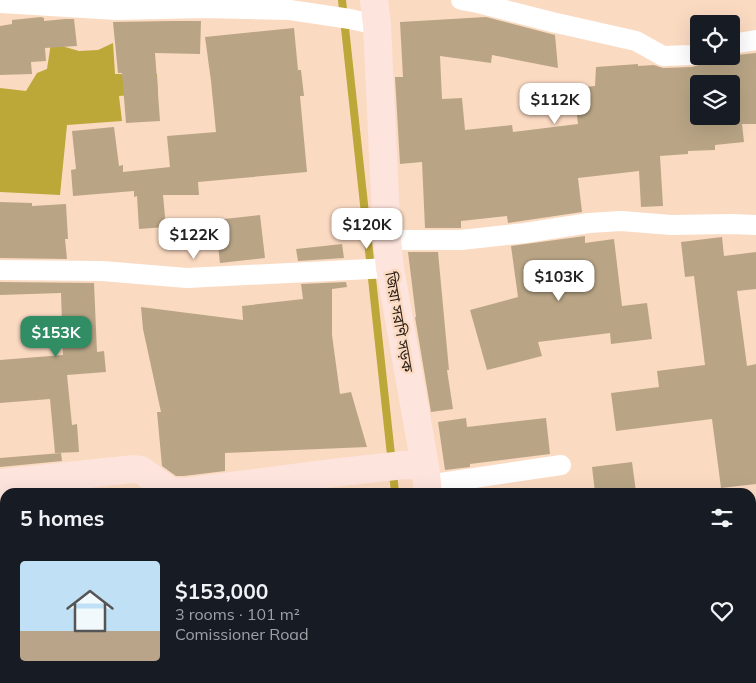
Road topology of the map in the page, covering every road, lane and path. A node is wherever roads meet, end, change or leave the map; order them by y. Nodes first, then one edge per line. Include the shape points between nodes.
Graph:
1 (461, 0) edge
2 (0, 3) edge
3 (376, 12) edge
4 (756, 40) edge
5 (740, 43) edge
6 (690, 55) edge
7 (756, 226) edge
8 (387, 240) junction
9 (390, 268) junction
10 (0, 270) edge
11 (560, 465) dead end
12 (426, 479) edge
13 (0, 483) edge
14 (166, 488) edge
15 (216, 488) edge

1 - 6 street via 636,41 663,56
2 - 3 street via 117,10 290,10 350,19
3 - 8 main road, জিয়া সরণি সড়ক
4 - 5 street
7 - 8 street via 621,221 461,240
8 - 9 main road, জিয়া সরণি সড়ক
9 - 10 street via 187,278 102,271
9 - 12 main road, জিয়া সরণি সড়ক
11 - 12 street via 434,484
12 - 15 main road via 404,465
13 - 14 main road via 134,469 141,470

